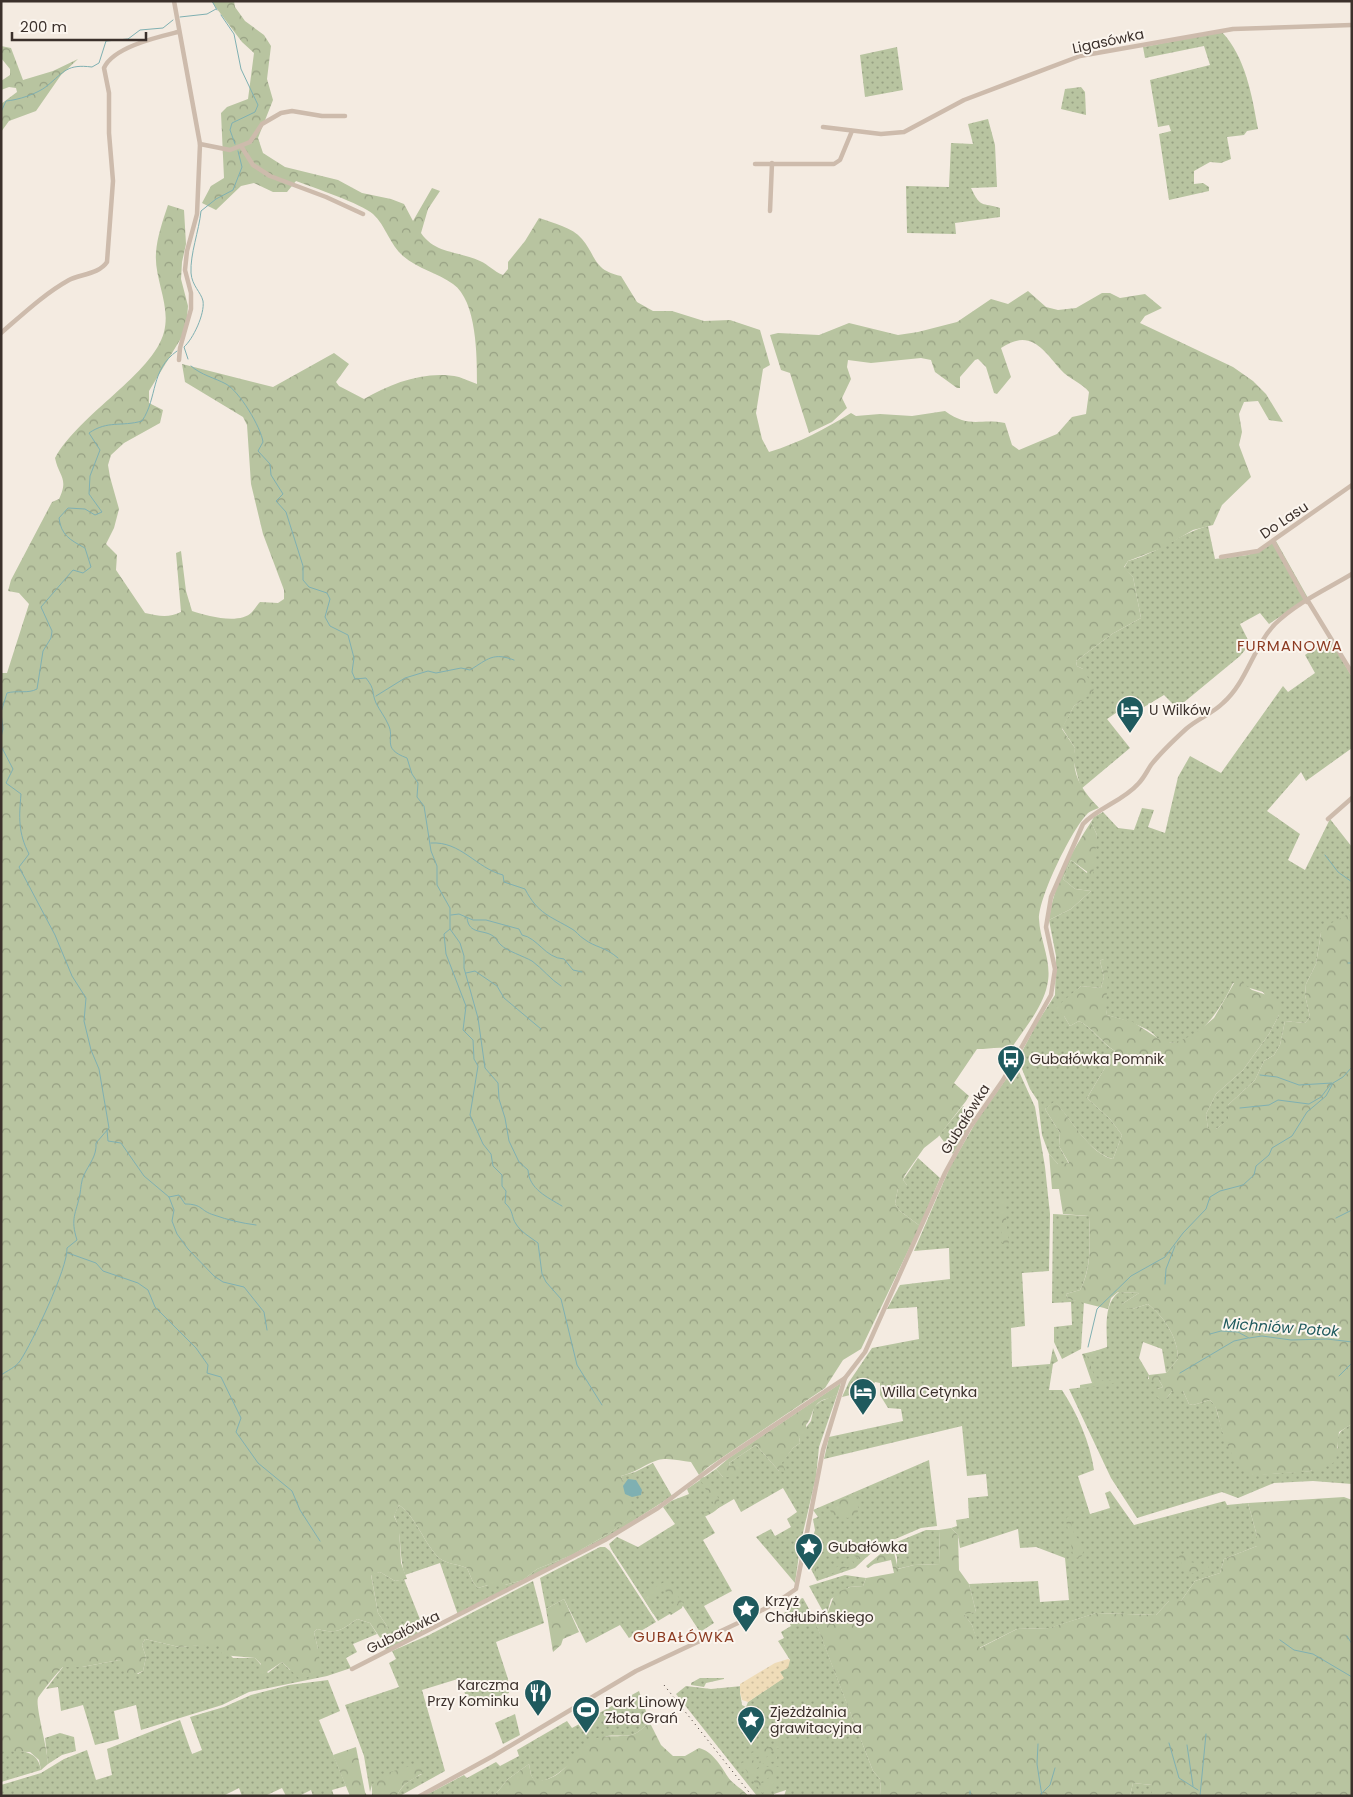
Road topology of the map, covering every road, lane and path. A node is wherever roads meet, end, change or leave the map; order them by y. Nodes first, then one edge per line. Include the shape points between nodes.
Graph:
1 (174, 1) edge
2 (1352, 25) edge
3 (178, 32) junction
4 (345, 116) dead end
5 (823, 127) dead end
6 (852, 131) junction
7 (200, 144) junction
8 (241, 146) junction
9 (772, 163) junction
10 (755, 164) dead end
11 (770, 211) dead end
12 (362, 214) dead end
13 (1, 333) edge
14 (179, 360) dead end
15 (1352, 485) edge
16 (1272, 542) junction
17 (1221, 557) dead end
18 (1352, 574) edge
19 (1308, 601) junction
20 (1352, 673) edge
21 (1352, 798) edge
22 (1328, 818) dead end
23 (845, 1378) junction
24 (352, 1669) dead end
25 (420, 1796) edge

1 - 3 street
2 - 6 street, Ligasówka via 1225,30 1080,56 964,100 904,132
3 - 7 street
3 - 13 street via 126,49 104,68 109,93 113,181 107,262 99,269 58,287
4 - 8 street via 292,111 281,113 262,124 250,142
5 - 6 street, Ligasówka
6 - 9 street via 842,157 834,164
7 - 8 street via 230,150
7 - 14 street via 196,223 185,270 191,309
8 - 12 street via 253,165 270,176
9 - 10 street
9 - 11 street
15 - 16 street, Do Lasu
16 - 17 street, Do Lasu via 1248,554
16 - 19 street
18 - 19 street, Gubałówka
19 - 20 street
19 - 23 street, Gubałówka via 1275,624 1260,644 1233,694 1221,706 1186,729 1151,765 1138,784 1091,815 1083,824 1051,897 1046,927 1055,969 1051,995 945,1173 865,1352
21 - 22 street
23 - 24 street, Gubałówka via 721,1461 658,1508 606,1540
23 - 25 street, Gubałówka via 823,1450 796,1589 738,1623 636,1671

